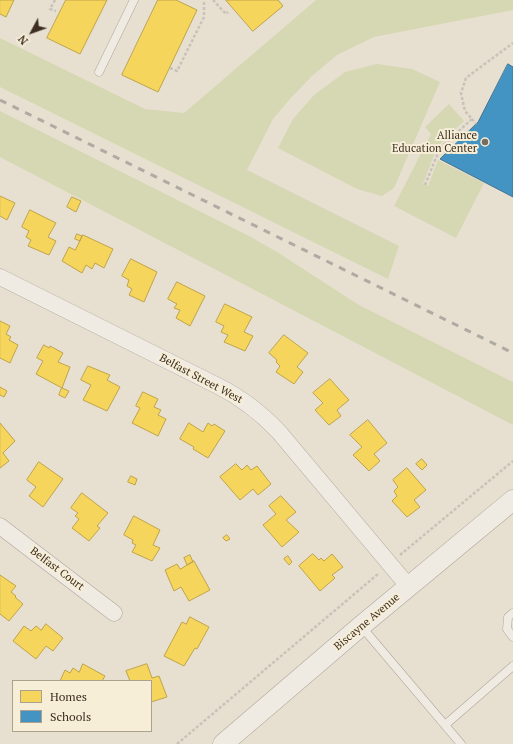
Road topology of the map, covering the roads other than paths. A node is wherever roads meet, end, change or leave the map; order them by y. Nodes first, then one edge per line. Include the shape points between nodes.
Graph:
1 (134, 0) edge
2 (99, 72) dead end
3 (0, 277) edge
4 (513, 500) edge
5 (0, 526) edge
6 (409, 587) junction
7 (114, 613) dead end
8 (513, 613) edge
9 (361, 626) junction
10 (513, 637) edge
11 (513, 666) edge
12 (445, 725) junction
13 (223, 744) edge
14 (461, 744) edge

1 - 2 lane
3 - 6 street, Belfast Street West via 234,394 250,405 279,432
4 - 6 street, Biscayne Avenue
5 - 7 street, Belfast Court
6 - 9 street, Biscayne Avenue
8 - 10 lane via 508,618 506,629
9 - 12 lane
9 - 13 street, Biscayne Avenue
11 - 12 lane
12 - 14 lane

